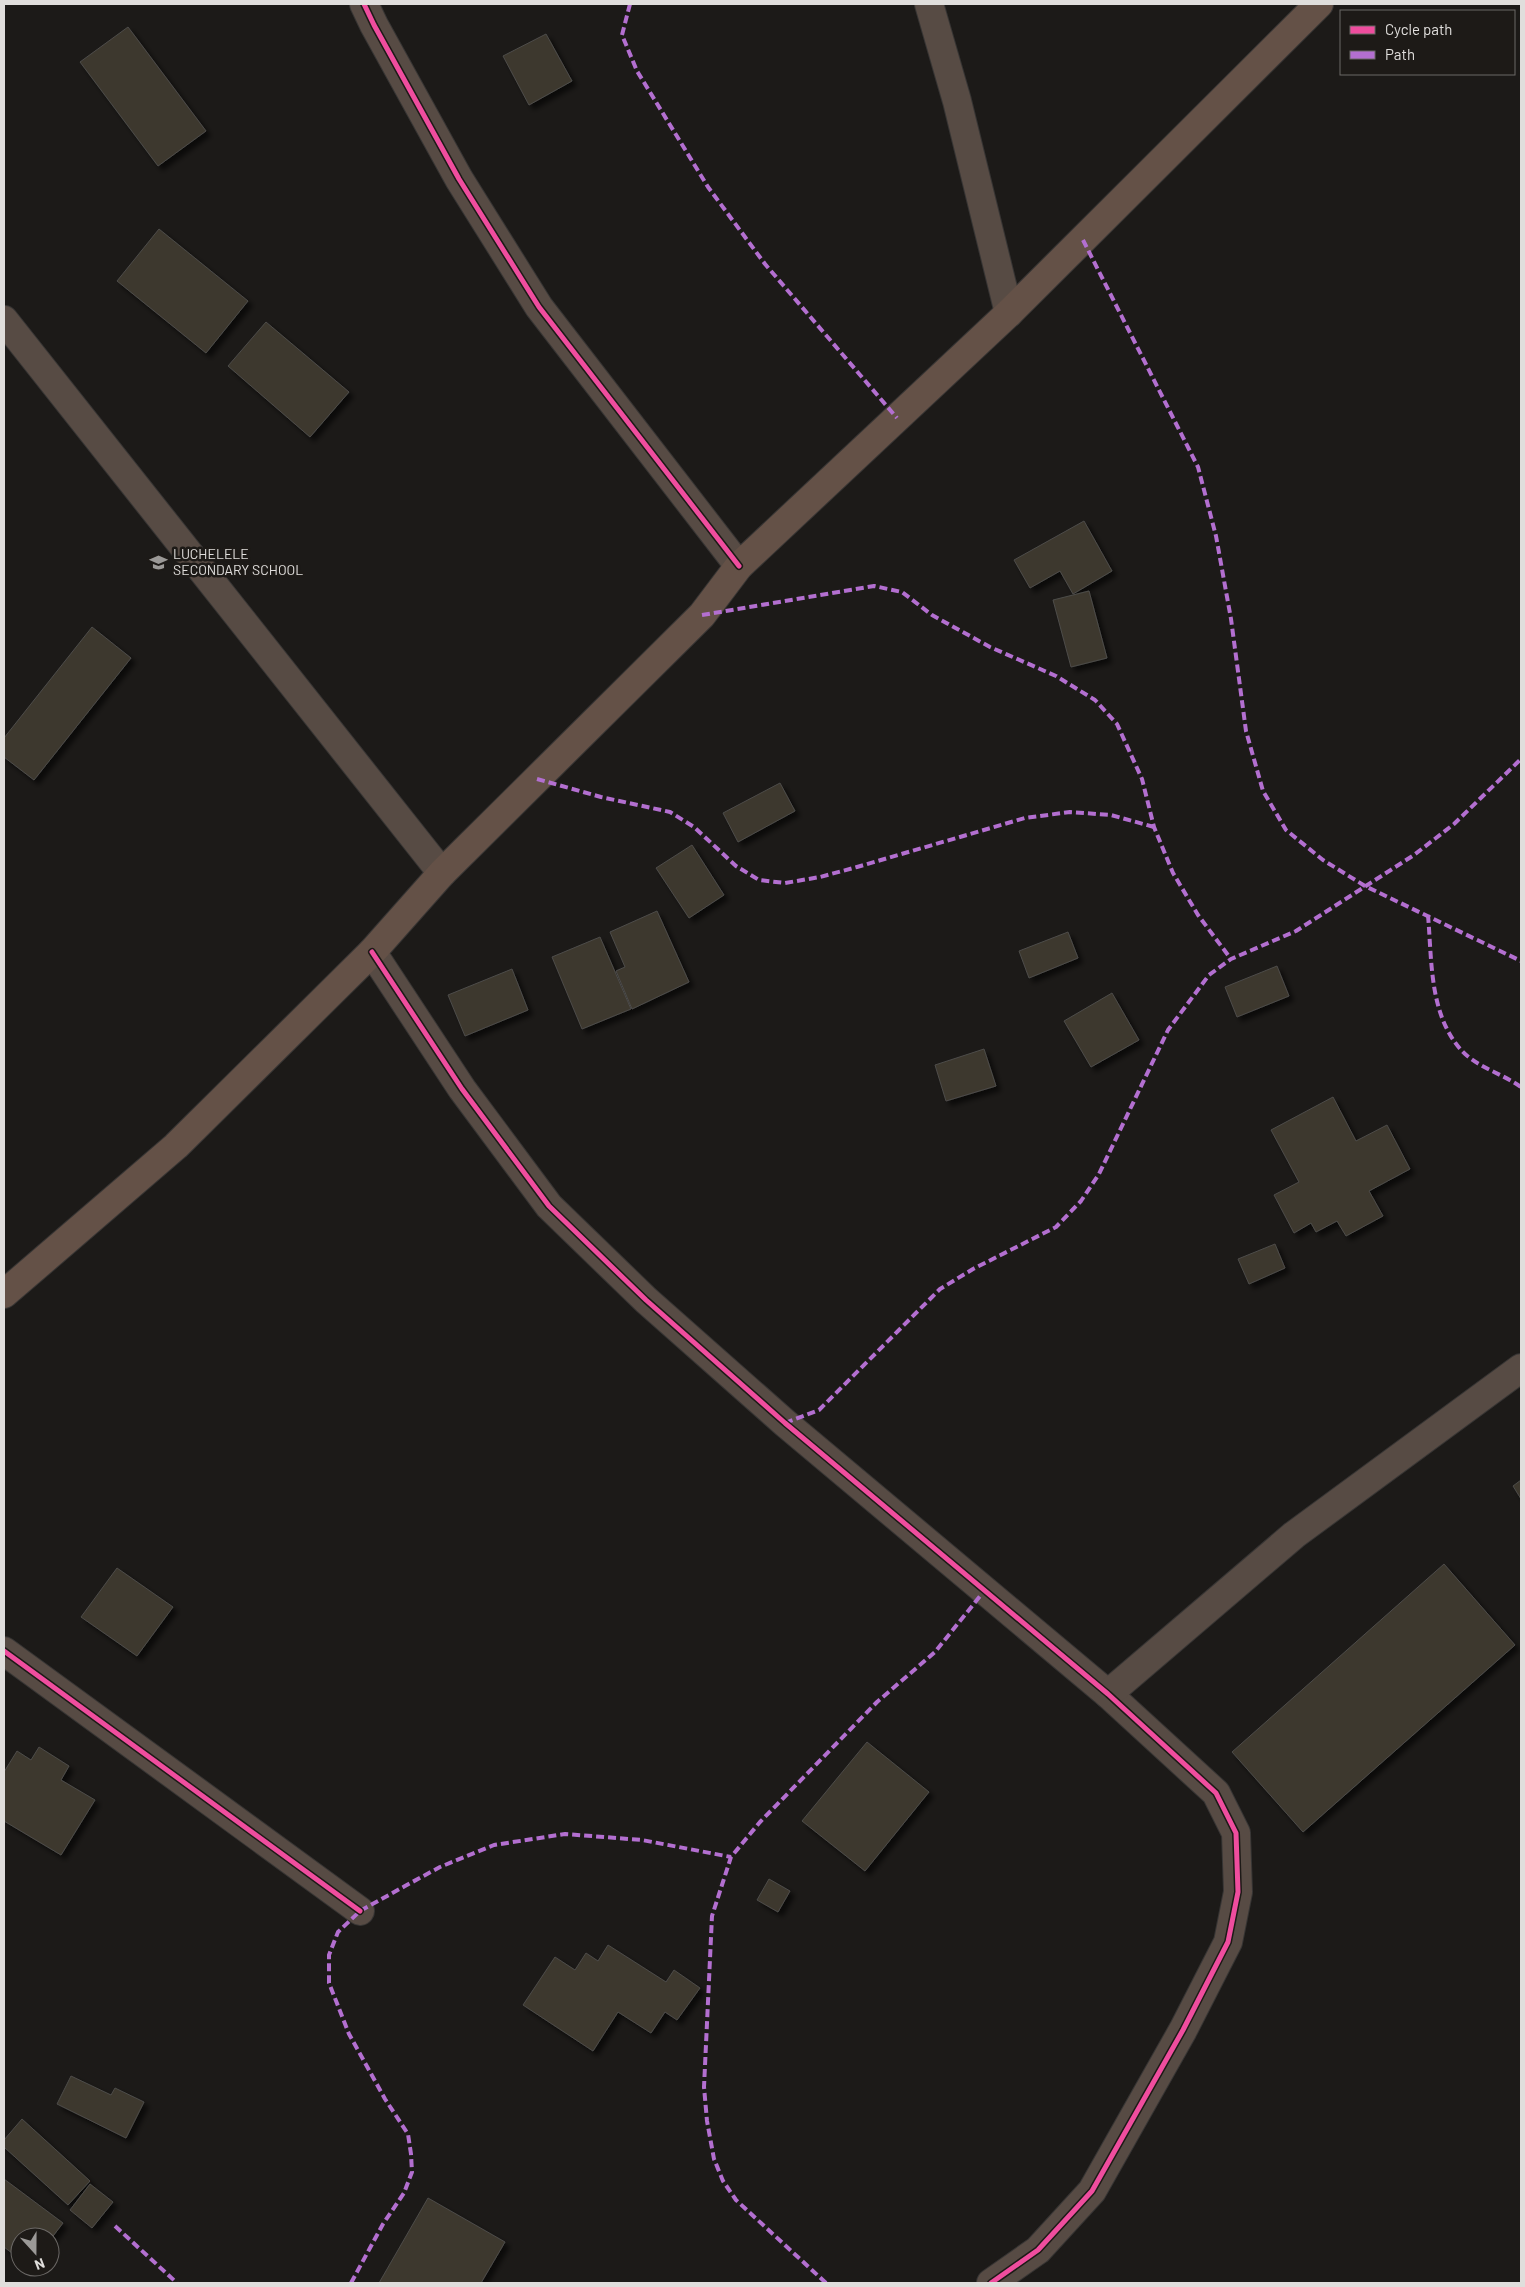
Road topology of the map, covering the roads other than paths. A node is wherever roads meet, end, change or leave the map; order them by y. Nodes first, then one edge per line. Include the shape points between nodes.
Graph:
1 (364, 4) edge
2 (929, 4) edge
3 (1319, 4) edge
4 (1009, 313) junction
5 (4, 320) edge
6 (739, 566) junction
7 (442, 874) junction
8 (372, 952) junction
9 (4, 1294) edge
10 (1521, 1368) edge
11 (4, 1651) edge
12 (1108, 1694) junction
13 (360, 1911) dead end
14 (991, 2283) edge

1 - 6 street via 459,179 539,306
2 - 4 street via 957,101
3 - 4 main road
4 - 6 main road
5 - 7 street
6 - 7 main road via 702,614
7 - 8 main road
8 - 9 main road via 176,1146
8 - 12 street via 462,1089 549,1206 646,1300 785,1423
10 - 12 street via 1294,1536
11 - 13 street
12 - 14 street via 1216,1793 1236,1833 1238,1892 1228,1942 1183,2030 1092,2191 1038,2250

